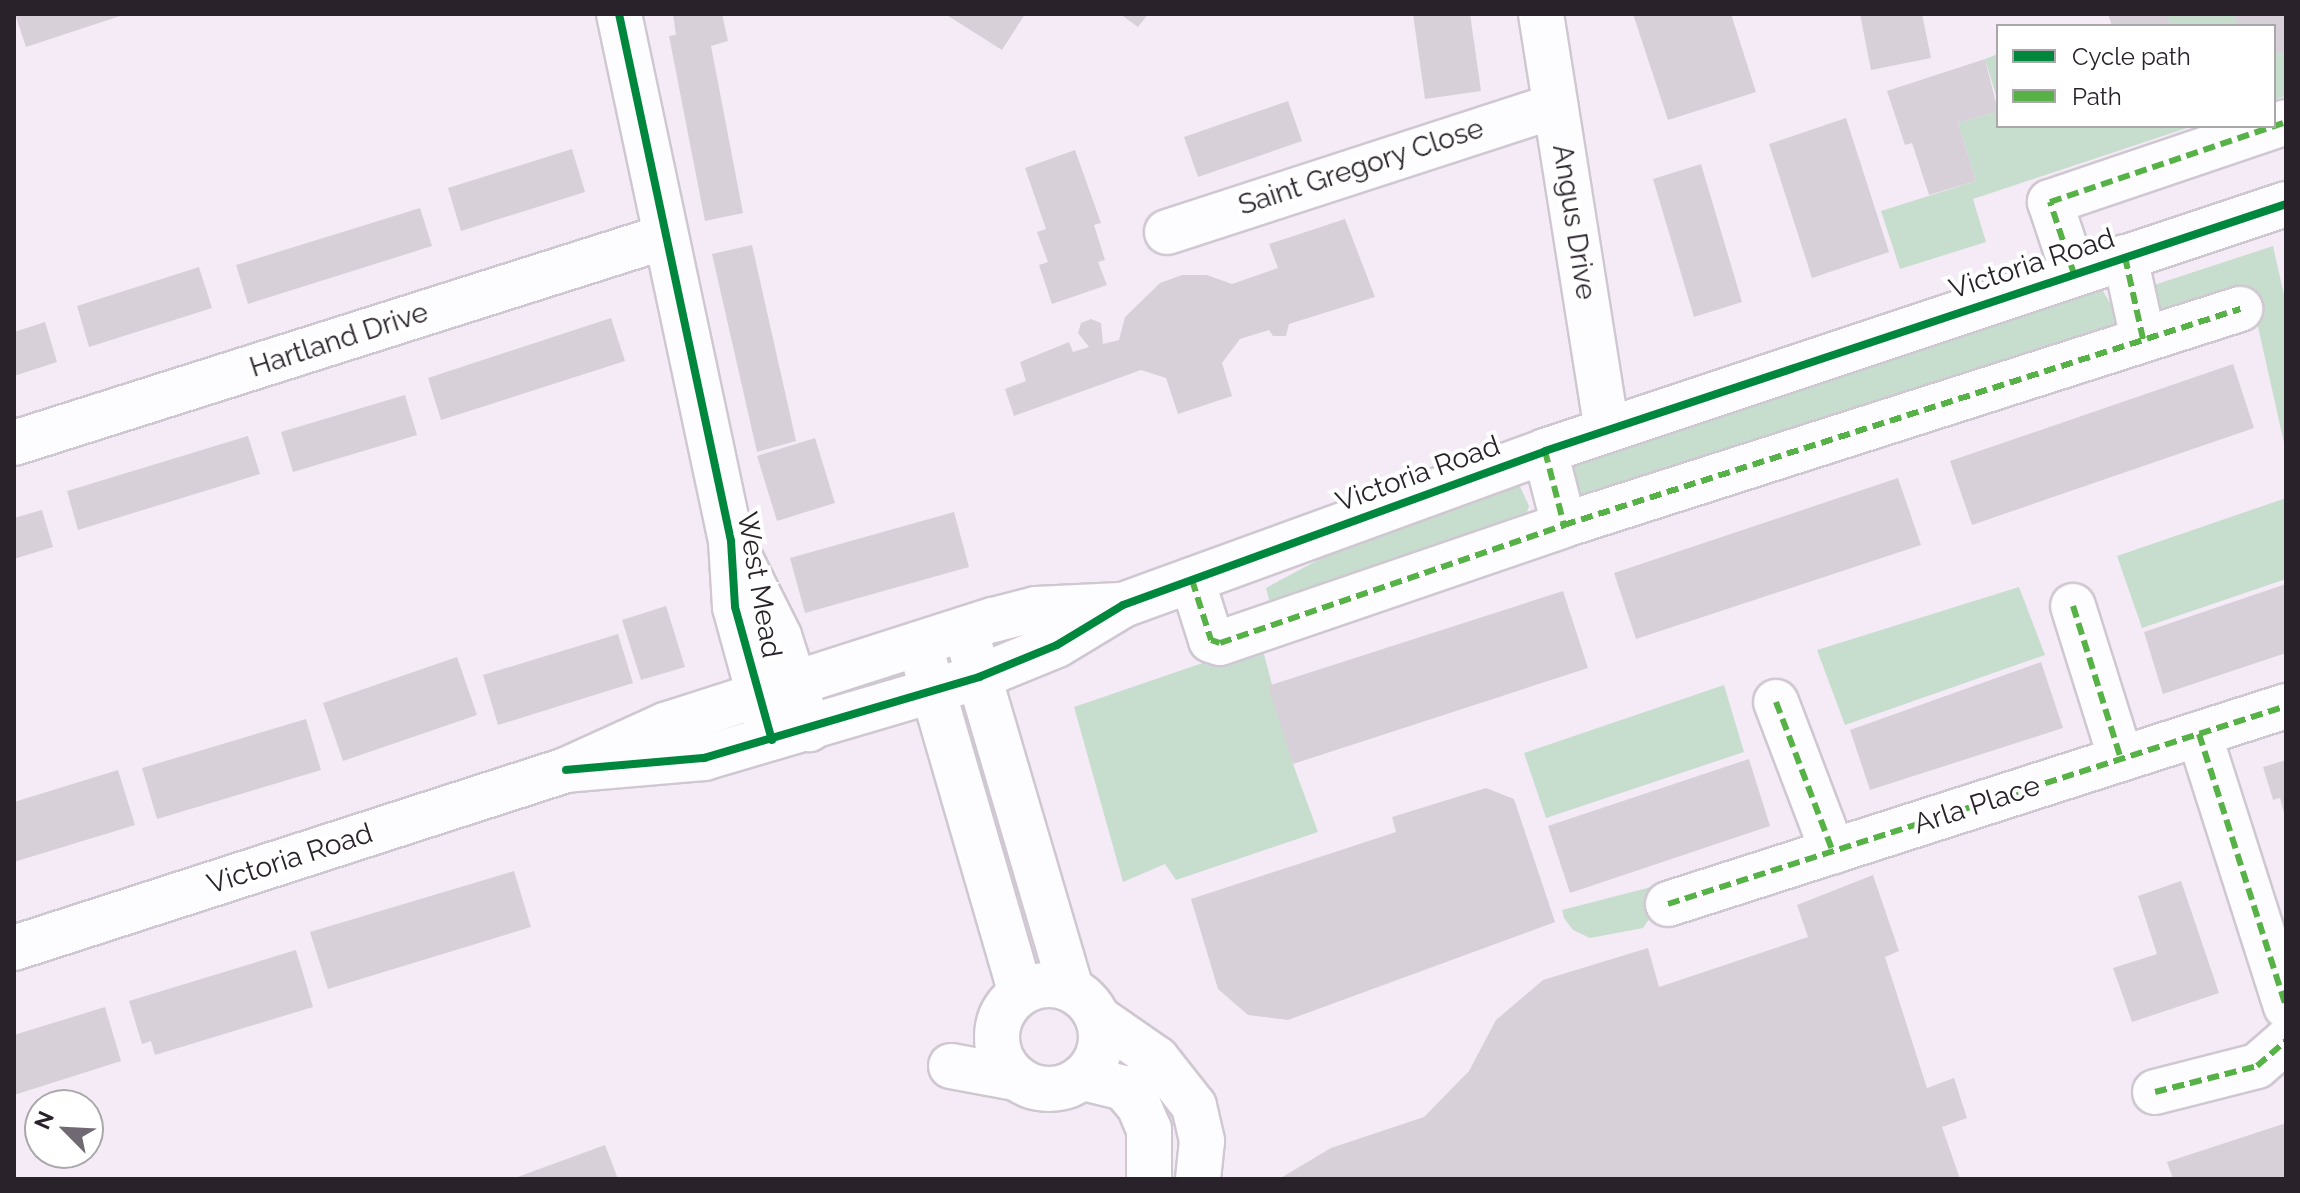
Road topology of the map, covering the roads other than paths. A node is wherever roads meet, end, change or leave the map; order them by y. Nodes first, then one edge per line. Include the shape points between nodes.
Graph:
1 (619, 14) edge
2 (1541, 14) edge
3 (1555, 106) junction
4 (2268, 128) edge
5 (2286, 204) edge
6 (1167, 232) dead end
7 (664, 237) junction
8 (2125, 257) junction
9 (2074, 274) junction
10 (2240, 309) dead end
11 (2143, 339) junction
12 (1607, 430) junction
13 (14, 443) edge
14 (1545, 451) junction
15 (1564, 525) junction
16 (1192, 580) junction
17 (1123, 605) junction
18 (2073, 606) dead end
19 (965, 629) junction
20 (920, 646) junction
21 (979, 677) junction
22 (777, 691) junction
23 (934, 692) junction
24 (1776, 702) dead end
25 (2286, 706) edge
26 (791, 734) junction
27 (2199, 734) junction
28 (2121, 759) junction
29 (566, 770) junction
30 (1833, 852) junction
31 (1668, 904) dead end
32 (14, 948) edge
33 (1020, 990) junction
34 (1085, 1004) junction
35 (2286, 1006) edge
36 (2286, 1041) edge
37 (1083, 1078) junction
38 (2155, 1092) dead end
39 (1149, 1179) edge
40 (1198, 1179) edge

1 - 7 street, West Mead
2 - 3 street, Angus Drive
3 - 6 street, Saint Gregory Close
3 - 12 street, Angus Drive
4 - 9 street via 2050,202
5 - 8 street, Victoria Road
7 - 13 street, Hartland Drive
7 - 22 street, West Mead via 731,541 762,596
8 - 9 street, Victoria Road
8 - 11 street
9 - 12 street, Victoria Road
10 - 11 street
11 - 15 street
12 - 14 street, Victoria Road
14 - 15 street
14 - 16 street, Victoria Road
15 - 16 street via 1220,643 1211,640
16 - 17 street, Victoria Road
17 - 19 street, Victoria Road via 1036,609
17 - 21 street, Victoria Road via 1057,645
18 - 28 street
19 - 20 street, Victoria Road
19 - 21 street
20 - 22 street, Victoria Road
20 - 23 street
21 - 23 street, Victoria Road
21 - 34 street
22 - 26 street, West Mead
22 - 29 street, Victoria Road via 665,725
23 - 26 street, Victoria Road
23 - 33 street
24 - 30 street
25 - 27 street, Arla Place
26 - 29 street, Victoria Road via 675,764
27 - 28 street, Arla Place
27 - 35 street
28 - 30 street, Arla Place
29 - 32 street, Victoria Road
30 - 31 street, Arla Place
33 - 34 street via 1045,985
33 - 37 street via 997,1029 1000,1057 1016,1078 1044,1089
34 - 37 street via 1100,1050
34 - 40 street via 1157,1059 1194,1106 1202,1141
36 - 38 street via 2257,1066
37 - 39 street via 1124,1088 1139,1106 1149,1129

